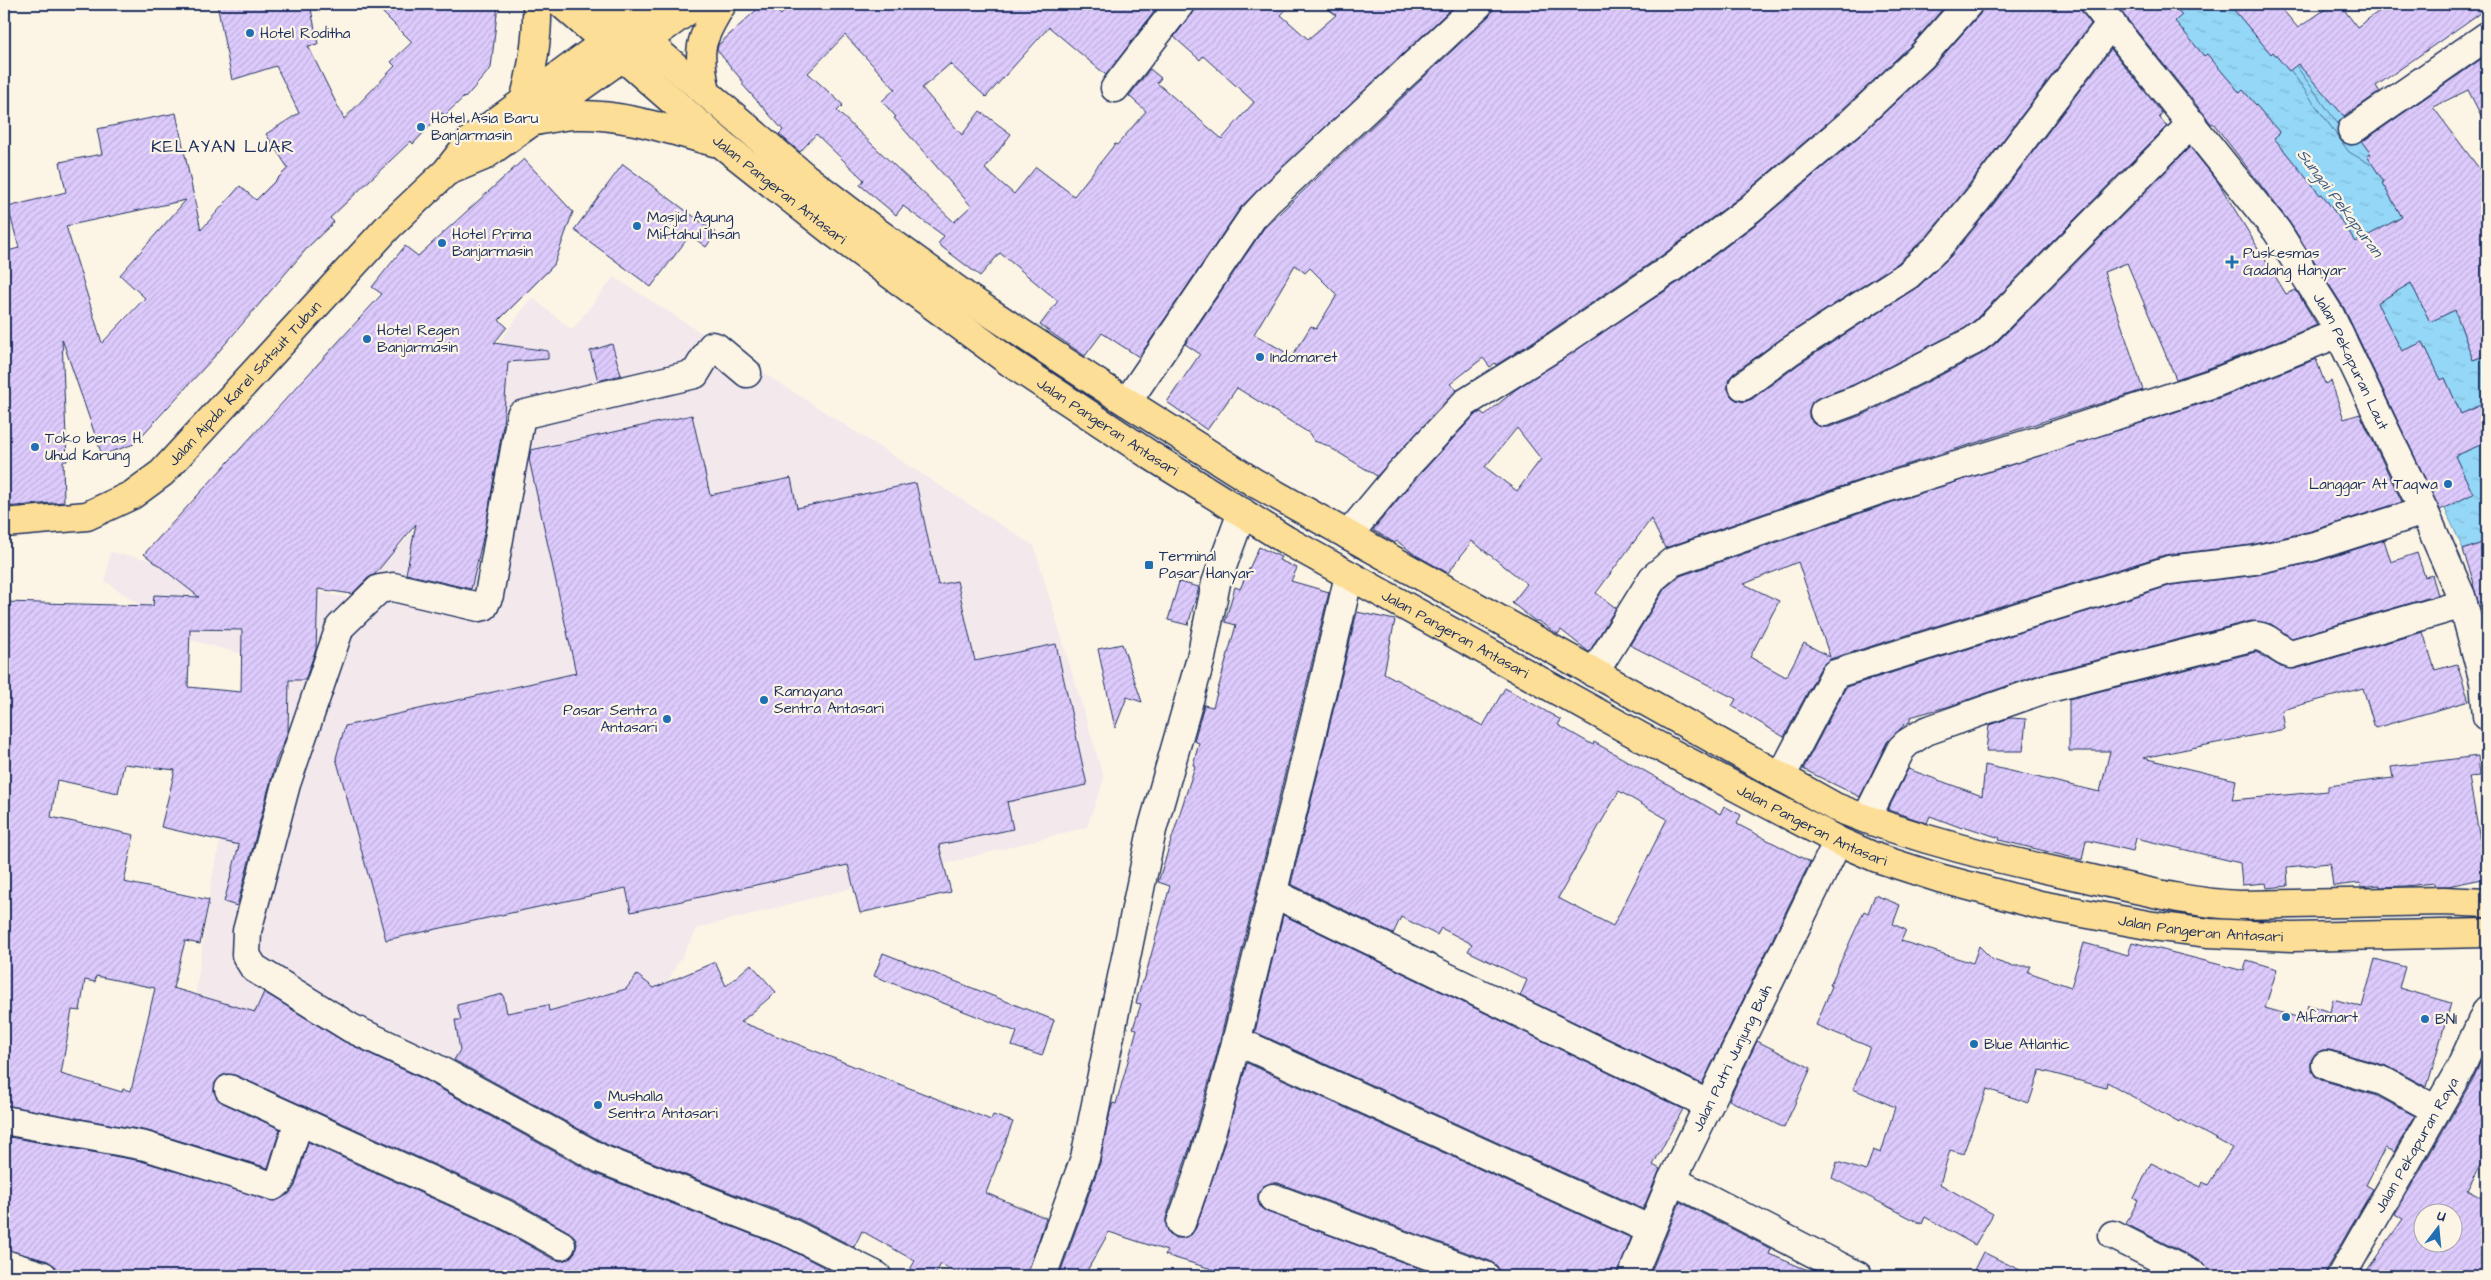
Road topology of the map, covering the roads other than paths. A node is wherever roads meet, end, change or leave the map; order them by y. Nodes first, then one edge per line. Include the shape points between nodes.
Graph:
1 (537, 4) edge
2 (562, 4) edge
3 (602, 4) edge
4 (657, 4) edge
5 (697, 4) edge
6 (722, 4) edge
7 (1180, 4) edge
8 (1479, 4) edge
9 (1968, 4) edge
10 (2103, 13) edge
11 (2487, 36) edge
12 (625, 42) junction
13 (1114, 88) dead end
14 (706, 92) junction
15 (530, 111) junction
16 (2192, 123) junction
17 (2352, 130) dead end
18 (722, 145) junction
19 (2339, 333) junction
20 (747, 373) dead end
21 (1743, 386) dead end
22 (1127, 402) junction
23 (1824, 412) dead end
24 (2424, 511) junction
25 (1242, 512) junction
26 (4, 523) edge
27 (1348, 535) junction
28 (1350, 575) junction
29 (1457, 596) junction
30 (2463, 604) junction
31 (1440, 626) junction
32 (1594, 673) junction
33 (2487, 716) edge
34 (1780, 777) junction
35 (1866, 820) junction
36 (1838, 841) junction
37 (2122, 886) junction
38 (1273, 893) junction
39 (2160, 893) junction
40 (2487, 903) edge
41 (2117, 919) junction
42 (2153, 926) junction
43 (2487, 933) edge
44 (2487, 1010) edge
45 (1237, 1041) junction
46 (2326, 1066) dead end
47 (229, 1089) dead end
48 (1708, 1104) junction
49 (2436, 1110) junction
50 (4, 1120) edge
51 (299, 1120) junction
52 (1672, 1180) junction
53 (1273, 1198) dead end
54 (1181, 1222) dead end
55 (1651, 1230) junction
56 (2113, 1235) dead end
57 (561, 1245) dead end
58 (4, 1264) edge
59 (43, 1276) edge
60 (877, 1276) edge
61 (1042, 1276) edge
62 (1485, 1276) edge
63 (1632, 1276) edge
64 (1858, 1276) edge
65 (2195, 1276) edge
66 (2341, 1276) edge

1 - 15 main road via 538,31
2 - 12 main road, Jalan Pangeran Antasari
3 - 12 main road, Jalan Pangeran Antasari
4 - 12 main road
5 - 12 main road
6 - 14 main road via 700,47
7 - 13 street
8 - 22 street via 1252,218
9 - 27 street via 1922,56 1851,123 1750,209 1670,269 1465,403 1398,474
10 - 16 street, Jalan Pekapuran Laut
10 - 21 street via 1983,193 1939,246 1908,275 1790,351
11 - 17 street
12 - 14 main road, Jalan Pangeran Antasari
12 - 15 main road, Jalan Aipda. Karel Satsuit Tubun
12 - 18 main road, Jalan Pangeran Antasari
14 - 22 main road, Jalan Pangeran Antasari via 805,177 873,229 971,300
15 - 18 main road via 610,116
15 - 26 main road, Jalan Aipda. Karel Satsuit Tubun via 471,140 446,172 376,240 162,473 132,495 87,516
16 - 19 street, Jalan Pekapuran Laut via 2277,230
16 - 23 street via 1979,336 1858,399
18 - 25 main road, Jalan Pangeran Antasari via 833,232 1012,363
19 - 24 street, Jalan Pekapuran Laut
19 - 32 street via 2217,382 1882,489 1672,562 1653,578
20 - 60 street via 712,346 695,374 521,415 489,595 484,606 393,587 379,589 340,627 286,784 247,932 246,956 254,968 351,1028 428,1064 601,1159 793,1234
22 - 27 main road, Jalan Pangeran Antasari via 1255,483
24 - 30 street, Jalan Pekapuran Laut
24 - 34 street via 2315,546 2254,560 2169,570 1835,674
25 - 28 main road, Jalan Pangeran Antasari
25 - 61 street via 1216,582 1201,658 1152,830 1085,1158
27 - 29 main road, Jalan Pangeran Antasari
28 - 31 main road, Jalan Pangeran Antasari
28 - 38 street
29 - 31 main road
29 - 32 main road, Jalan Pangeran Antasari
30 - 33 street, Jalan Pekapuran Laut via 2484,682
30 - 35 street via 2291,654 2269,639 2255,636 2042,690 1926,731 1901,749
31 - 36 main road, Jalan Pangeran Antasari via 1649,742
32 - 34 main road, Jalan Pangeran Antasari
34 - 35 main road, Jalan Pangeran Antasari
35 - 37 main road, Jalan Pangeran Antasari via 1925,839
36 - 41 main road, Jalan Pangeran Antasari via 1877,858 1939,878 2040,905
36 - 48 street, Jalan Putri Junjung Buih
37 - 39 main road, Jalan Pangeran Antasari
37 - 41 main road
38 - 45 street
38 - 48 street
39 - 40 main road, Jalan Pangeran Antasari via 2239,905
39 - 42 main road
41 - 42 main road, Jalan Pangeran Antasari
42 - 43 main road, Jalan Pangeran Antasari via 2209,933 2292,937
44 - 49 street, Jalan Pekapuran Raya via 2460,1069
45 - 54 street via 1203,1164
45 - 55 street
46 - 49 street via 2383,1081
47 - 51 street
48 - 52 street, Jalan Putri Junjung Buih
49 - 66 street, Jalan Pekapuran Raya
50 - 51 street via 145,1146 273,1186 280,1181
51 - 57 street via 505,1214
52 - 55 street, Jalan Putri Junjung Buih
52 - 64 street
53 - 62 street
55 - 63 street, Jalan Putri Junjung Buih
56 - 65 street
58 - 59 street

